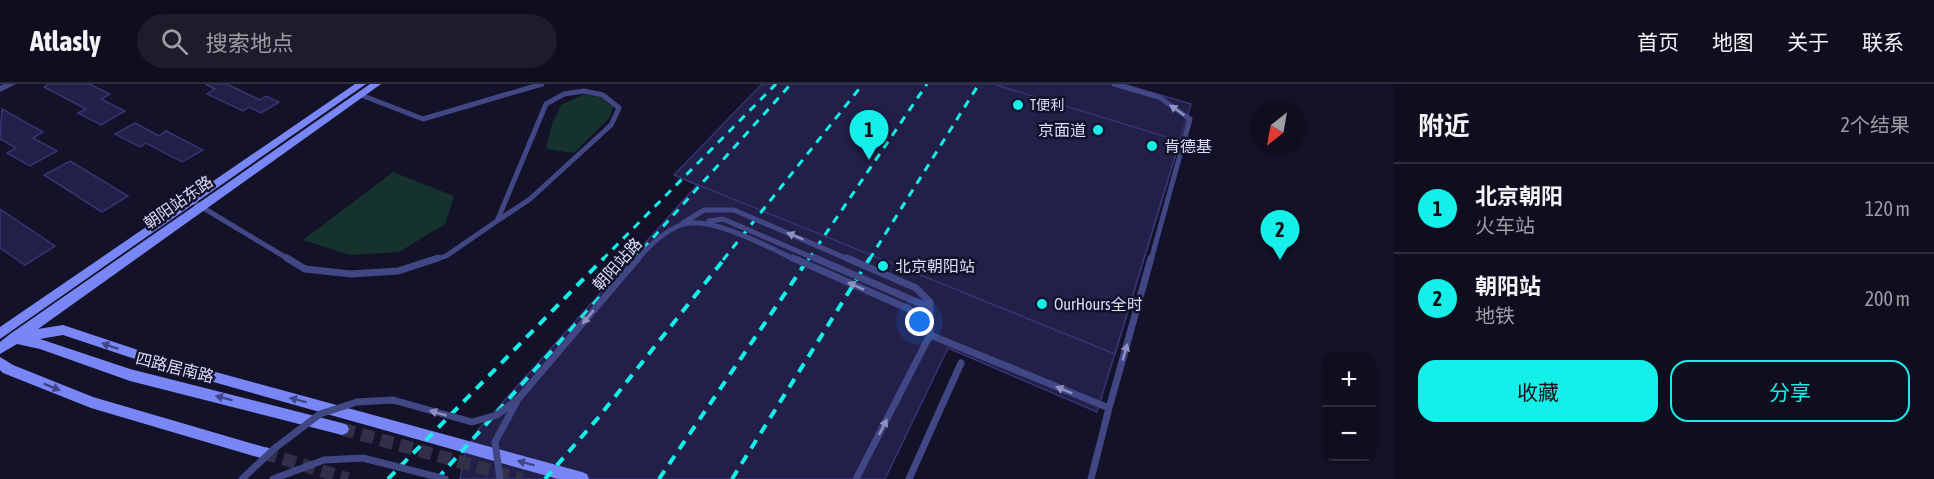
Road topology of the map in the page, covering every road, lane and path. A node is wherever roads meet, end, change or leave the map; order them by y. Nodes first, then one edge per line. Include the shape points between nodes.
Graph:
1 (11, 84) edge
2 (376, 84) edge
3 (542, 84) edge
4 (1114, 84) edge
5 (361, 89) edge
6 (0, 90) edge
7 (196, 203) junction
8 (497, 222) junction
9 (682, 224) junction
10 (4, 334) edge
11 (930, 334) junction
12 (0, 349) edge
13 (0, 362) edge
14 (961, 363) dead end
15 (519, 398) junction
16 (1109, 408) junction
17 (342, 429) tunnel mouth
18 (264, 453) tunnel mouth
19 (242, 479) edge
20 (273, 479) edge
21 (445, 479) edge
22 (500, 479) edge
23 (582, 479) edge
24 (856, 479) edge
25 (909, 479) edge
26 (1091, 479) edge

1 - 6 street
2 - 5 main road, 朝阳站东路
3 - 5 lane via 423,119
16 -> 4 lane via 1190,119 1159,97
5 - 7 main road, 朝阳站东路
7 - 8 lane via 305,269 351,274 398,271 446,256
7 - 10 main road, 朝阳站东路
8 - 8 lane via 530,199 612,125 619,108 614,101 599,93 579,90 563,92 546,104
11 -> 9 lane, bridge via 909,309 714,224
9 - 11 lane, bridge via 723,219 926,306
11 -> 9 lane, 朝阳站路, bridge via 930,302 916,288 734,210 704,210
9 -> 15 lane, 朝阳站路, bridge via 647,248
10 - 12 main road, 朝阳站东路
17 -> 10 main road, 四路居南路 via 130,375
23 -> 10 main road via 153,360 63,330
16 -> 11 lane
24 -> 11 lane, bridge
13 -> 18 main road via 91,402
14 - 25 lane
15 -> 19 lane, 朝阳站路, bridge via 497,415 472,422 393,400 357,402 320,414
15 - 22 lane, bridge via 495,442
16 - 26 lane
20 - 21 lane, bridge via 324,460 363,458

